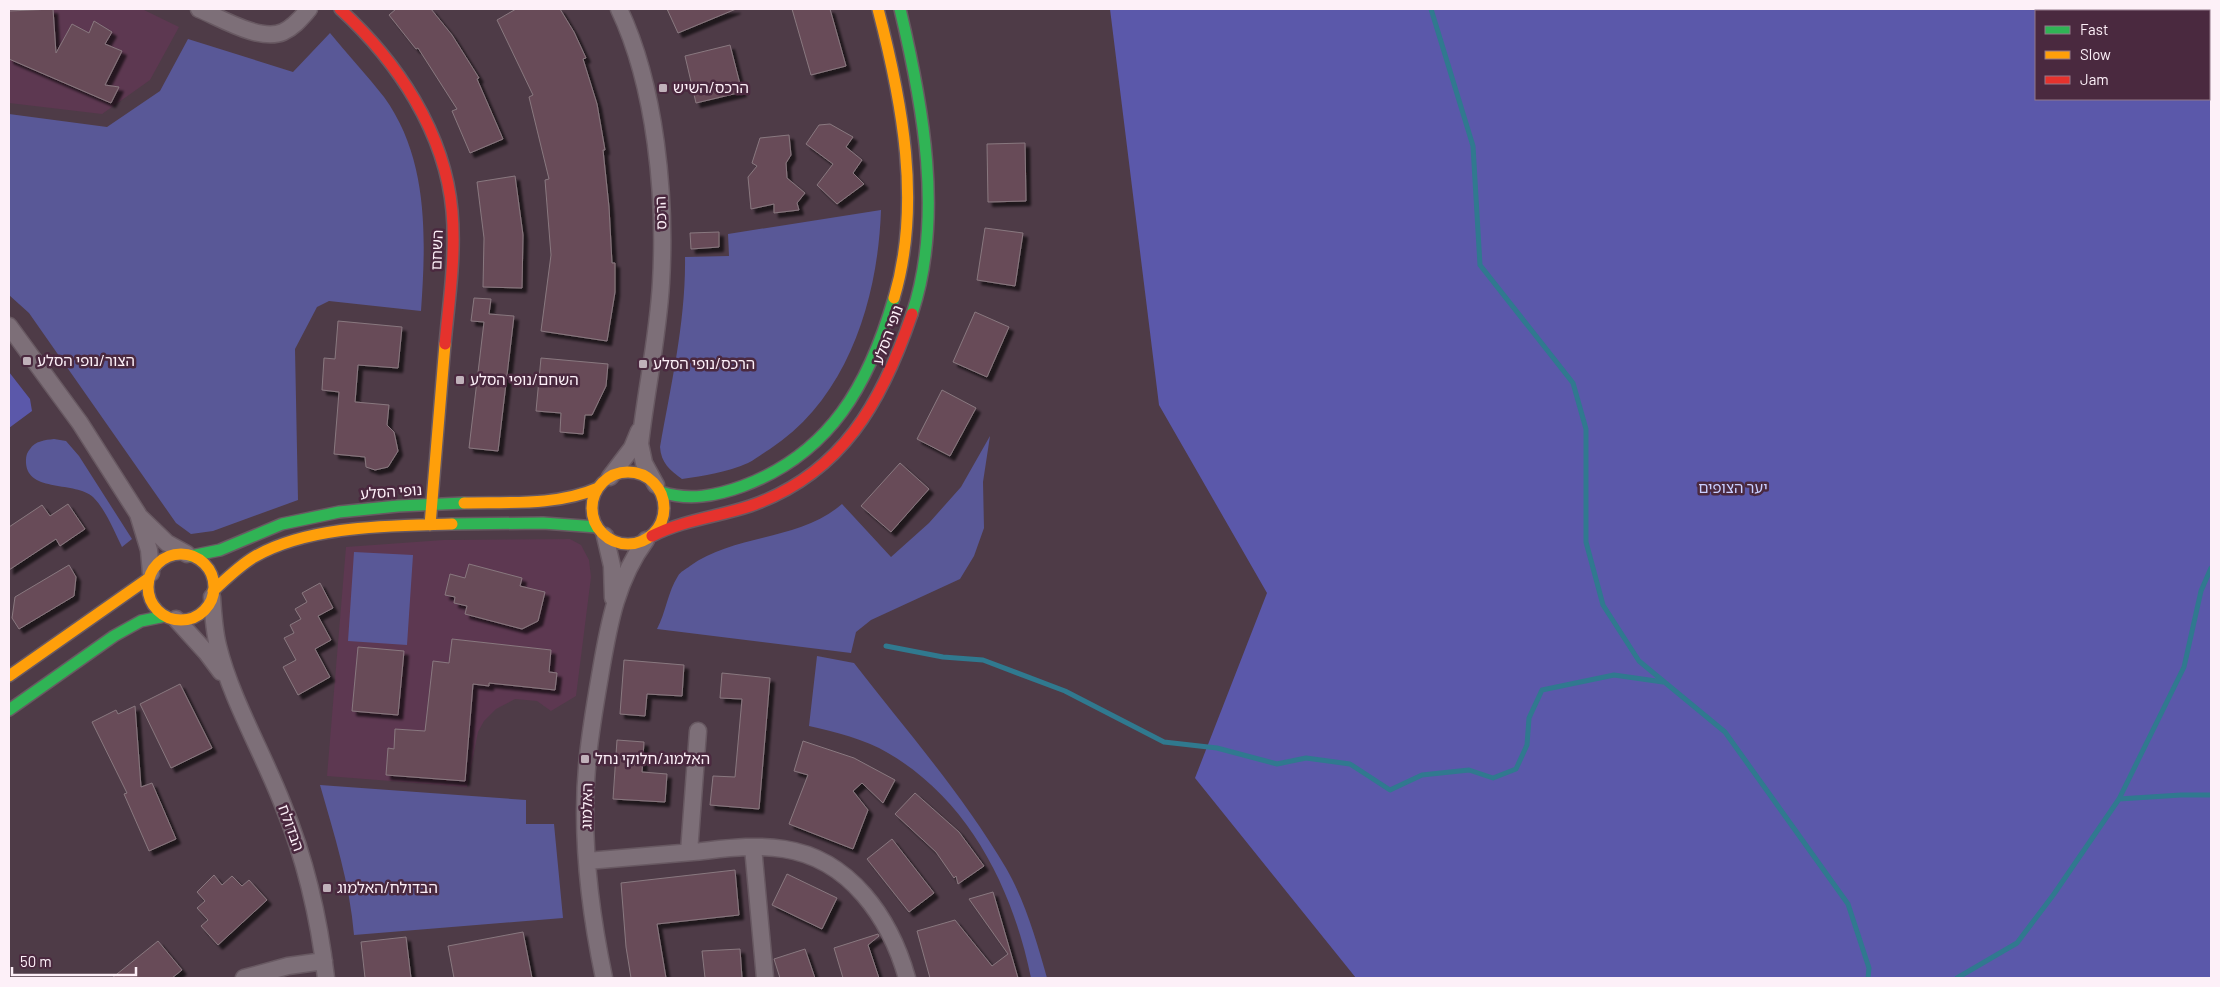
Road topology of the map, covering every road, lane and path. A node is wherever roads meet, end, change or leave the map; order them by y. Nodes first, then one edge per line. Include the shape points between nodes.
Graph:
1 (199, 9) edge
2 (309, 9) edge
3 (340, 9) edge
4 (619, 9) edge
5 (878, 9) edge
6 (900, 9) edge
7 (9, 326) edge
8 (643, 422) junction
9 (610, 477) junction
10 (598, 488) junction
11 (658, 489) junction
12 (431, 505) junction
13 (138, 514) junction
14 (430, 525) junction
15 (601, 531) junction
16 (649, 538) junction
17 (189, 555) junction
18 (150, 576) junction
19 (213, 594) junction
20 (613, 605) junction
21 (170, 617) junction
22 (9, 676) edge
23 (230, 686) junction
24 (9, 710) edge
25 (698, 731) dead end
26 (753, 847) junction
27 (689, 852) junction
28 (587, 861) junction
29 (324, 962) junction
30 (244, 978) edge
31 (326, 978) edge
32 (604, 978) edge
33 (765, 978) edge
34 (907, 978) edge

1 - 2 street via 261,35 273,35 294,25
3 - 12 street, השחם via 367,33 414,101 437,149 450,194 454,244
4 - 8 street, הרכס via 650,110 663,222 657,319
5 - 11 street, נופי הסלע via 901,116 907,200 905,243 896,292 872,362 837,420 791,464 760,479 720,492 681,498
6 - 16 street, נופי הסלע via 925,131 928,200 921,278 892,371 854,434 829,461 802,482 746,507 684,521
7 - 13 street via 80,423
8 - 9 street, הרכס via 632,448
8 - 11 street, הרכס via 640,444 644,463
9 - 10 street
9 - 11 street via 630,472 648,478
10 - 12 street, נופי הסלע via 580,496 549,500
10 - 15 street via 592,507
11 - 16 street via 664,501 662,520
12 - 14 street, השחם
12 - 17 street, נופי הסלע via 364,508 311,517 263,531 220,550
13 - 17 street via 167,543
13 - 18 street via 149,550
14 - 15 street via 531,522
14 - 19 street via 367,528 288,544 245,562
15 - 16 street via 625,544 636,544
15 - 20 street, האלמוג via 612,566
16 - 20 street, האלמוג via 632,559
17 - 18 street via 178,554 162,560
17 - 19 street via 209,570
18 - 21 street via 150,600
18 - 22 street
19 - 21 street via 208,605 194,617
19 - 23 street, הבדולח via 218,645
20 - 28 street, האלמוג via 588,758
21 - 23 street, הבדולח via 206,652
21 - 24 street via 141,621 114,636
23 - 29 street, הבדולח via 300,848 318,920
25 - 27 street
26 - 27 street
26 - 33 street
26 - 34 street via 806,854 827,864 864,893 879,912 900,952
27 - 28 street
28 - 32 street, האלמוג
29 - 30 street via 288,966
29 - 31 street, הבדולח

